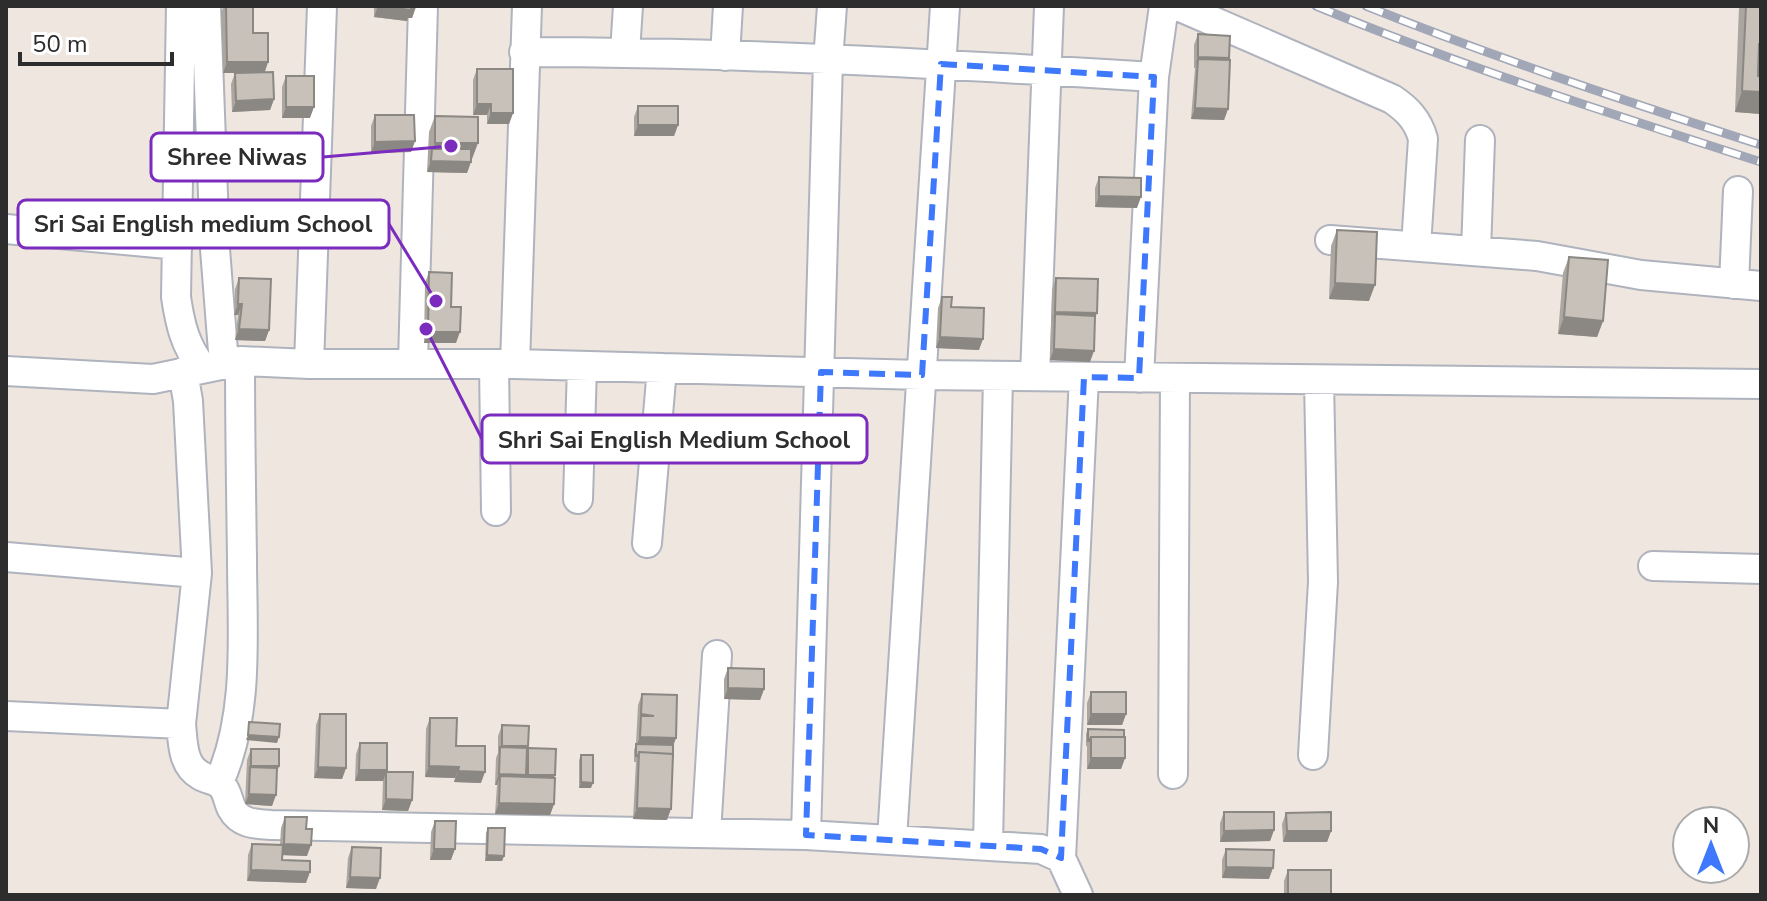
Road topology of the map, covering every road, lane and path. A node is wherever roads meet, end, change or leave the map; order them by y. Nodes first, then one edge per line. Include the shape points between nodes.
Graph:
1 (181, 6) edge
2 (206, 6) edge
3 (322, 6) edge
4 (423, 6) edge
5 (527, 6) edge
6 (628, 6) edge
7 (728, 6) edge
8 (832, 6) edge
9 (945, 6) edge
10 (1049, 6) edge
11 (1164, 6) edge
12 (1178, 6) edge
13 (524, 52) junction
14 (625, 52) junction
15 (725, 56) junction
16 (828, 61) junction
17 (941, 64) junction
18 (1047, 70) junction
19 (1154, 77) junction
20 (1480, 140) dead end
21 (1738, 191) dead end
22 (6, 229) edge
23 (1330, 240) dead end
24 (178, 245) junction
25 (1416, 246) junction
26 (1476, 251) junction
27 (1747, 285) edge
28 (413, 362) junction
29 (309, 364) junction
30 (504, 364) junction
31 (212, 366) junction
32 (582, 366) junction
33 (662, 368) junction
34 (6, 371) edge
35 (821, 372) junction
36 (922, 375) junction
37 (998, 376) junction
38 (1035, 376) junction
39 (1084, 377) junction
40 (1139, 378) junction
41 (1175, 378) junction
42 (1319, 380) junction
43 (1761, 384) edge
44 (578, 499) dead end
45 (496, 511) dead end
46 (647, 543) dead end
47 (6, 557) edge
48 (1653, 566) dead end
49 (1761, 569) edge
50 (197, 573) junction
51 (717, 655) dead end
52 (6, 716) edge
53 (181, 724) junction
54 (1313, 755) dead end
55 (1173, 774) dead end
56 (219, 782) junction
57 (706, 833) junction
58 (806, 835) junction
59 (892, 839) junction
60 (988, 845) junction
61 (1061, 858) junction
62 (1078, 895) edge

1 - 24 street
2 - 31 street via 215,249
3 - 29 street
4 - 28 street
5 - 13 street
6 - 14 street
7 - 15 street
8 - 16 street
9 - 17 street
10 - 18 street
11 - 19 street
12 - 25 street via 1404,108 1423,139
13 - 14 street
13 - 30 street
14 - 15 street
15 - 16 street
16 - 17 street
16 - 35 street
17 - 18 street
17 - 36 street
18 - 19 street
18 - 38 street
19 - 40 street
20 - 26 street
21 - 27 street
22 - 24 street
23 - 25 street
24 - 31 street via 180,319 191,353
25 - 26 street
26 - 27 street
28 - 29 street
28 - 30 street
29 - 31 street
30 - 32 street
30 - 45 street
31 - 34 street via 153,379
31 - 50 street via 188,401
31 - 56 street via 241,679 235,735
32 - 33 street
32 - 44 street
33 - 35 street
33 - 46 street
35 - 36 street
35 - 58 street
36 - 37 street
36 - 59 street
37 - 38 street
37 - 60 street
38 - 39 street
39 - 40 street
39 - 61 street
40 - 41 street
41 - 42 street
41 - 55 street
42 - 43 street
42 - 54 street via 1323,582
47 - 50 street
48 - 49 street
50 - 53 street
51 - 57 street
52 - 53 street
53 - 56 street via 186,761 201,776
56 - 57 street via 232,810 254,824
57 - 58 street
58 - 59 street
59 - 60 street
60 - 61 street via 1041,849
61 - 62 street

